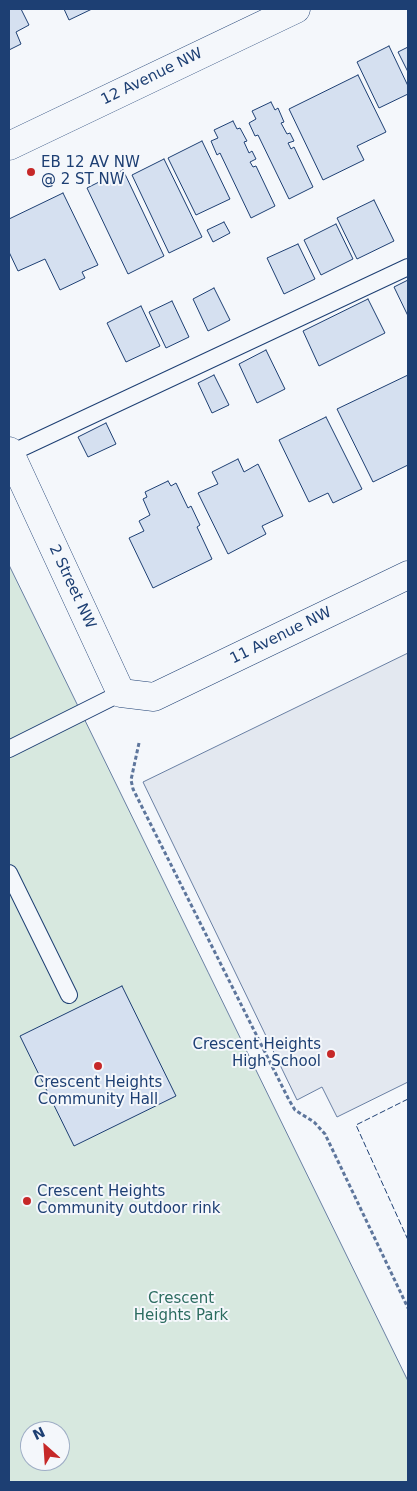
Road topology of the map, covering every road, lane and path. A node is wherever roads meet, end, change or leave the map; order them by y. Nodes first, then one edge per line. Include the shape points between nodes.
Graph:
1 (296, 9) edge
2 (9, 146) edge
3 (408, 267) edge
4 (9, 453) edge
5 (408, 575) edge
6 (120, 693) junction
7 (139, 744) dead end
8 (9, 749) edge
9 (9, 873) edge
10 (69, 995) dead end
11 (408, 1308) edge

1 - 2 street, 12 Avenue NW
3 - 4 lane
4 - 6 street, 2 Street NW
5 - 6 street, 11 Avenue NW via 154,696
6 - 8 lane
7 - 11 path via 131,780 133,789 295,1110 325,1134
9 - 10 lane

